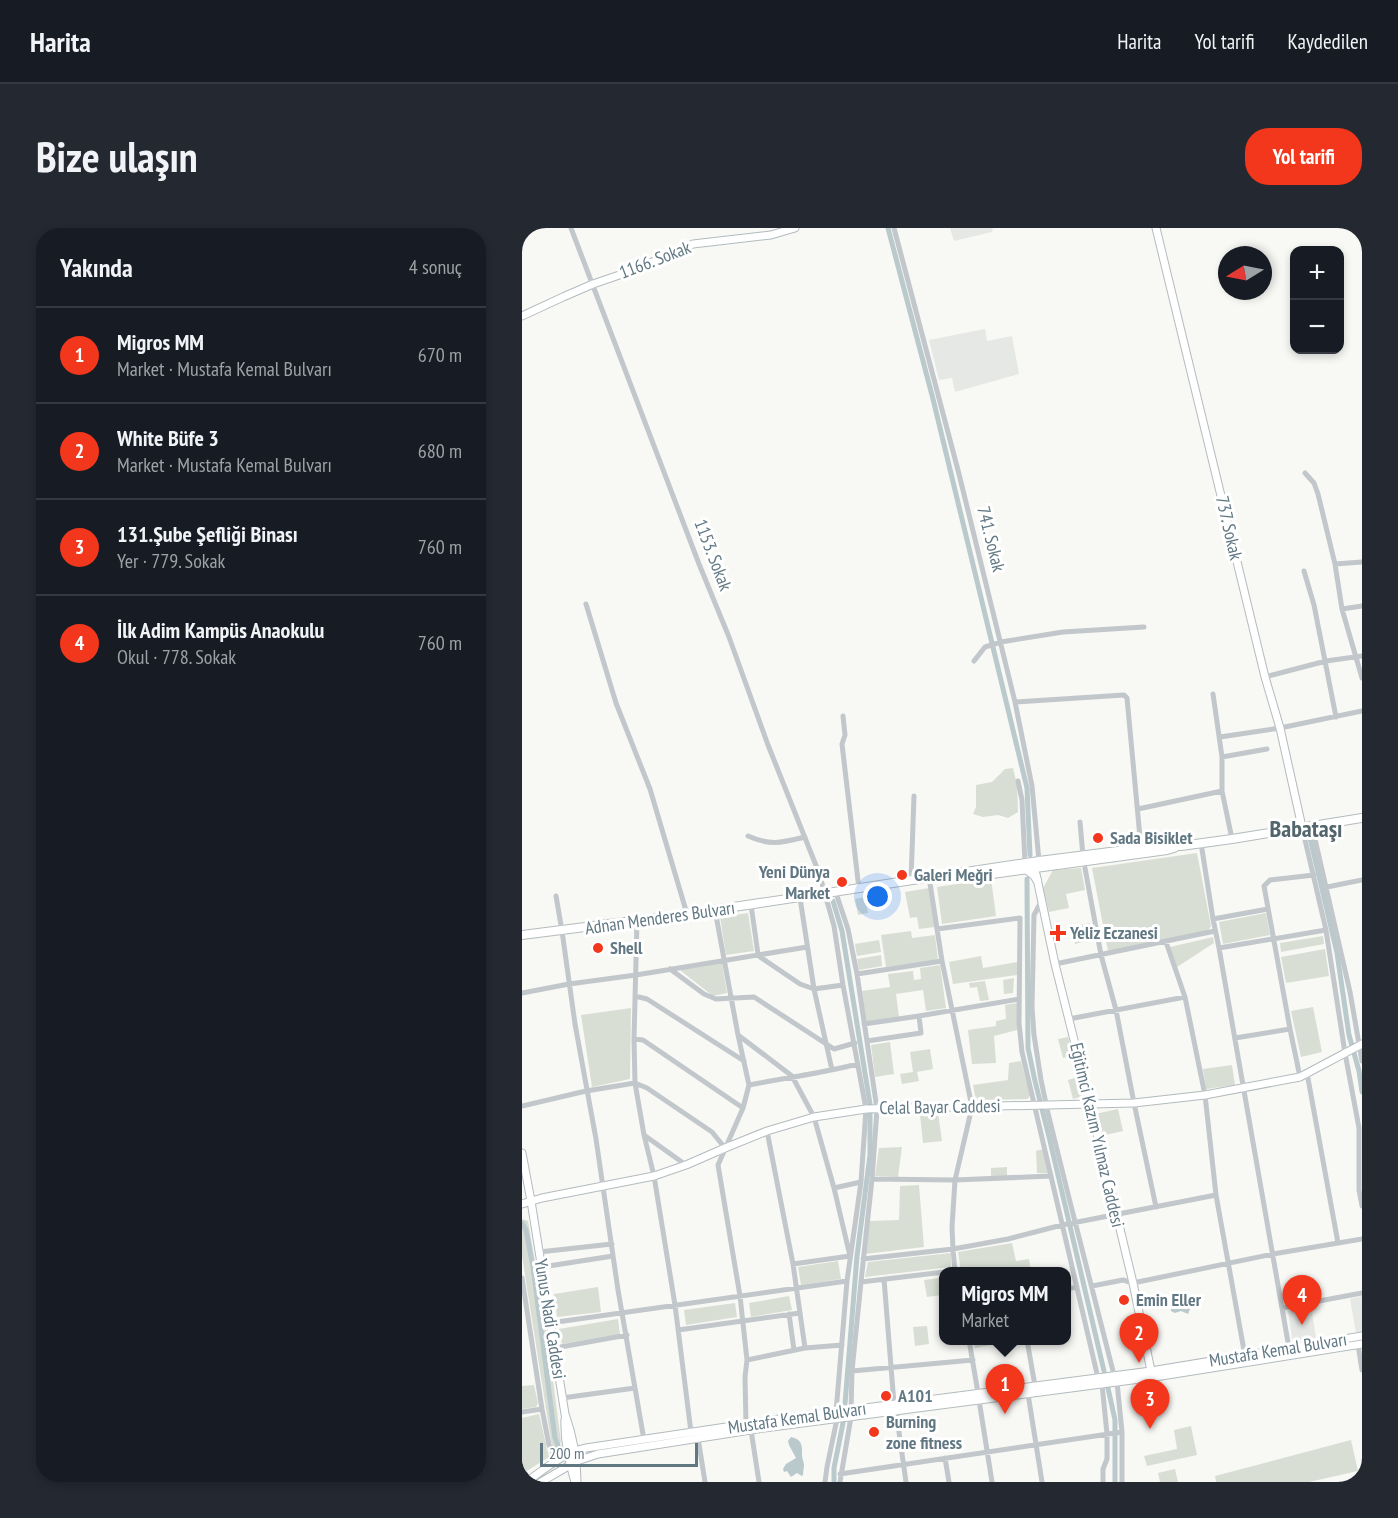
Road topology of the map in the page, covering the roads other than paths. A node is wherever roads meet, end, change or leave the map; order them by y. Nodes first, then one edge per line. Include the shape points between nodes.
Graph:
1 (571, 228) edge
2 (795, 228) edge
3 (894, 228) edge
4 (1156, 228) edge
5 (592, 284) junction
6 (522, 316) edge
7 (1305, 473) dead end
8 (1362, 562) edge
9 (1335, 564) junction
10 (1304, 571) dead end
11 (586, 604) dead end
12 (1362, 606) edge
13 (1342, 609) junction
14 (1144, 627) dead end
15 (1001, 642) junction
16 (1359, 656) edge
17 (1326, 661) junction
18 (974, 662) dead end
19 (1265, 677) junction
20 (1362, 678) edge
21 (1213, 694) dead end
22 (1015, 702) junction
23 (1362, 711) edge
24 (843, 716) dead end
25 (1336, 717) junction
26 (1280, 728) junction
27 (1220, 737) junction
28 (1267, 749) dead end
29 (1222, 757) junction
30 (1018, 781) dead end
31 (1222, 791) junction
32 (914, 796) dead end
33 (1138, 809) junction
34 (1362, 818) edge
35 (1080, 822) dead end
36 (1312, 826) junction
37 (1302, 827) junction
38 (748, 836) dead end
39 (805, 837) junction
40 (1232, 839) junction
41 (1201, 843) junction
42 (1181, 846) junction
43 (1141, 848) junction
44 (1083, 856) junction
45 (1033, 866) junction
46 (1085, 868) dead end
47 (1314, 875) junction
48 (911, 880) junction
49 (929, 880) junction
50 (1037, 880) joint
51 (1362, 880) edge
52 (900, 883) junction
53 (1327, 887) junction
54 (859, 889) junction
55 (836, 893) junction
56 (825, 894) junction
57 (556, 896) dead end
58 (800, 898) junction
59 (1042, 900) junction
60 (751, 905) junction
61 (1268, 909) junction
62 (715, 910) junction
63 (687, 914) junction
64 (1213, 919) junction
65 (637, 921) junction
66 (937, 929) junction
67 (1326, 930) junction
68 (562, 931) junction
69 (1215, 931) junction
70 (522, 935) edge
71 (1275, 938) junction
72 (522, 940) edge
73 (1166, 942) junction
74 (807, 947) junction
75 (1219, 948) junction
76 (758, 954) junction
77 (1101, 955) junction
78 (724, 960) junction
79 (942, 961) junction
80 (1055, 964) junction
81 (670, 969) junction
82 (857, 974) junction
83 (636, 975) junction
84 (569, 984) junction
85 (843, 985) junction
86 (814, 989) junction
87 (522, 993) edge
88 (635, 996) junction
89 (1185, 997) junction
90 (732, 999) junction
91 (1019, 999) junction
92 (952, 1010) junction
93 (1116, 1010) junction
94 (919, 1016) junction
95 (1069, 1019) junction
96 (864, 1024) junction
97 (1290, 1029) junction
98 (738, 1035) junction
99 (1235, 1038) junction
100 (634, 1039) junction
101 (867, 1041) junction
102 (855, 1044) junction
103 (826, 1045) junction
104 (1360, 1045) edge
105 (1345, 1053) junction
106 (1362, 1061) edge
107 (745, 1062) junction
108 (858, 1064) junction
109 (832, 1070) junction
110 (1304, 1075) junction
111 (792, 1076) junction
112 (635, 1083) junction
113 (749, 1085) junction
114 (1243, 1088) junction
115 (586, 1092) junction
116 (1205, 1095) junction
117 (1134, 1103) junction
118 (1090, 1104) junction
119 (1034, 1105) junction
120 (1047, 1105) junction
121 (522, 1106) edge
122 (972, 1107) junction
123 (743, 1108) junction
124 (866, 1109) junction
125 (877, 1109) junction
126 (814, 1117) junction
127 (1361, 1127) edge
128 (767, 1131) junction
129 (644, 1135) junction
130 (725, 1148) junction
131 (522, 1153) edge
132 (686, 1165) junction
133 (654, 1176) junction
134 (1051, 1176) junction
135 (872, 1179) junction
136 (955, 1180) junction
137 (861, 1182) junction
138 (603, 1185) junction
139 (834, 1188) junction
140 (1216, 1195) junction
141 (531, 1201) junction
142 (522, 1204) edge
143 (1362, 1206) edge
144 (1156, 1207) junction
145 (1116, 1215) junction
146 (1075, 1223) junction
147 (1062, 1225) junction
148 (1362, 1239) edge
149 (1338, 1243) junction
150 (612, 1244) junction
151 (953, 1249) junction
152 (539, 1252) junction
153 (1273, 1254) junction
154 (614, 1256) junction
155 (850, 1256) junction
156 (863, 1259) junction
157 (1228, 1263) junction
158 (793, 1264) junction
159 (542, 1267) junction
160 (954, 1267) edge
161 (939, 1273) edge
162 (522, 1278) edge
163 (884, 1280) junction
164 (847, 1281) junction
165 (861, 1282) junction
166 (1133, 1283) junction
167 (1092, 1286) junction
168 (1077, 1287) junction
169 (1071, 1288) edge
170 (797, 1289) junction
171 (1362, 1293) edge
172 (740, 1296) junction
173 (524, 1302) edge
174 (675, 1305) junction
175 (1282, 1308) junction
176 (622, 1312) junction
177 (800, 1313) junction
178 (789, 1314) junction
179 (743, 1320) junction
180 (550, 1323) junction
181 (530, 1324) junction
182 (522, 1327) edge
183 (678, 1330) junction
184 (627, 1335) junction
185 (1362, 1336) edge
186 (842, 1345) junction
187 (970, 1345) edge
188 (1028, 1345) edge
189 (1360, 1345) edge
190 (555, 1348) junction
191 (805, 1348) junction
192 (1289, 1348) junction
193 (794, 1350) junction
194 (1245, 1356) junction
195 (747, 1360) junction
196 (973, 1360) junction
197 (891, 1367) junction
198 (1362, 1370) edge
199 (852, 1371) junction
200 (1151, 1371) junction
201 (1116, 1379) junction
202 (1100, 1381) junction
203 (1035, 1386) junction
204 (635, 1388) junction
205 (1028, 1394) junction
206 (979, 1397) junction
207 (562, 1398) junction
208 (895, 1408) junction
209 (542, 1409) junction
210 (522, 1412) edge
211 (565, 1413) junction
212 (851, 1413) junction
213 (836, 1416) junction
214 (748, 1427) junction
215 (691, 1432) junction
216 (1122, 1432) junction
217 (1107, 1434) junction
218 (698, 1438) junction
219 (644, 1440) junction
220 (1035, 1444) junction
221 (575, 1450) junction
222 (987, 1452) junction
223 (567, 1454) junction
224 (945, 1458) junction
225 (560, 1459) junction
226 (573, 1463) junction
227 (903, 1464) junction
228 (840, 1474) junction
229 (526, 1482) edge
230 (541, 1482) edge
231 (576, 1482) edge
232 (705, 1482) edge
233 (757, 1482) edge
234 (825, 1482) edge
235 (840, 1482) edge
236 (906, 1482) edge
237 (949, 1482) edge
238 (992, 1482) edge
239 (1042, 1482) edge
240 (1103, 1482) edge
241 (1122, 1482) edge

1 - 5 street, 1153. Sokak
2 - 5 street, 1166. Sokak via 771,235 693,244
3 - 15 street, 741. Sokak
4 - 19 street, 737. Sokak
5 - 6 street, 1166. Sokak
5 - 39 street, 1153. Sokak
7 - 9 street via 1318,494
8 - 9 street
9 - 13 street
10 - 17 street
11 - 63 street via 616,703 650,789
12 - 13 street
13 - 16 street
14 - 15 street via 1063,632
15 - 18 street via 985,647
15 - 22 street, 741. Sokak
16 - 17 street
16 - 20 street
17 - 19 street
17 - 25 street
19 - 26 street, 737. Sokak
21 - 27 street
22 - 33 street via 1124,695
22 - 45 street, 741. Sokak via 1032,786 1036,834
23 - 25 street
24 - 54 street via 842,744
25 - 26 street
26 - 27 street
26 - 37 street, 737. Sokak
27 - 29 street
28 - 29 street
29 - 31 street
30 - 45 street
31 - 33 street
31 - 40 street
32 - 48 street
33 - 43 street
34 - 36 main road, Adnan Menderes Bulvarı
35 - 44 street
36 - 37 main road, Adnan Menderes Bulvarı
36 - 53 street
37 - 40 main road, Adnan Menderes Bulvarı
37 - 47 street
38 - 39 street via 773,843
39 - 56 street, 1153. Sokak
40 - 41 main road, Adnan Menderes Bulvarı
41 - 42 main road, Adnan Menderes Bulvarı
41 - 64 street
42 - 43 main road, Adnan Menderes Bulvarı
42 - 45 main road, Adnan Menderes Bulvarı
43 - 44 main road, Adnan Menderes Bulvarı
44 - 45 main road, Adnan Menderes Bulvarı
45 - 49 main road, Adnan Menderes Bulvarı
45 - 50 main road
45 - 59 street, Eğitimci Kazım Yılmaz Caddesi
46 - 77 street
47 - 61 street via 1270,880 1264,886
47 - 67 street
48 - 49 main road, Adnan Menderes Bulvarı
48 - 52 main road, Adnan Menderes Bulvarı
49 - 52 main road, Adnan Menderes Bulvarı
49 - 66 street
50 - 59 street, Eğitimci Kazım Yılmaz Caddesi
51 - 53 street
52 - 54 main road, Adnan Menderes Bulvarı
53 - 104 street
54 - 55 main road, Adnan Menderes Bulvarı
55 - 56 main road, Adnan Menderes Bulvarı
55 - 82 street
56 - 58 main road, Adnan Menderes Bulvarı
56 - 85 street, 1153. Sokak
57 - 68 street
58 - 60 main road, Adnan Menderes Bulvarı
58 - 74 street
59 - 80 street, Eğitimci Kazım Yılmaz Caddesi
59 - 120 street via 1034,915 1032,1007 1035,1047
60 - 62 main road, Adnan Menderes Bulvarı
60 - 76 street
61 - 64 street
61 - 71 street
62 - 63 main road, Adnan Menderes Bulvarı
62 - 78 street
63 - 65 main road, Adnan Menderes Bulvarı
64 - 69 street
65 - 68 main road, Adnan Menderes Bulvarı
65 - 83 street
66 - 79 street
66 - 91 street via 1020,918
67 - 71 street
67 - 105 street
68 - 70 main road, Adnan Menderes Bulvarı
68 - 72 main road, Adnan Menderes Bulvarı
68 - 84 street
69 - 73 street
69 - 75 street
71 - 75 street
71 - 97 street
73 - 77 street
73 - 89 street
74 - 76 street
74 - 86 street
75 - 99 street
76 - 78 street
76 - 86 street via 800,984
77 - 80 street
77 - 93 street
78 - 81 street
78 - 90 street
79 - 82 street
79 - 92 street
80 - 95 street, Eğitimci Kazım Yılmaz Caddesi
81 - 83 street
81 - 90 street via 704,994
82 - 96 street
83 - 84 street
83 - 88 street
84 - 87 street
84 - 115 street
85 - 86 street
85 - 102 street, 1153. Sokak
86 - 103 street
88 - 100 street
88 - 107 street via 647,999
89 - 93 street
89 - 116 street
90 - 98 street
90 - 103 street via 754,997
91 - 92 street
91 - 119 street via 1020,1036
92 - 94 street
92 - 122 street
93 - 95 street
93 - 117 street
94 - 96 street
94 - 101 street via 921,1033
95 - 118 street, Eğitimci Kazım Yılmaz Caddesi
96 - 101 street
97 - 99 street
97 - 110 street
98 - 107 street
98 - 111 street
99 - 114 street
100 - 112 street
100 - 123 street via 643,1040
101 - 125 street
102 - 103 street via 834,1049
102 - 108 street, 1153. Sokak
103 - 109 street
104 - 105 street, Celal Bayar Caddesi
104 - 106 street
105 - 110 street, Celal Bayar Caddesi
105 - 127 street
107 - 113 street
108 - 109 street
108 - 124 street, 1153. Sokak
109 - 111 street
110 - 114 street, Celal Bayar Caddesi
110 - 149 street
111 - 113 street
111 - 126 street
112 - 115 street
112 - 129 street
112 - 130 street via 712,1132
113 - 123 street
114 - 116 street, Celal Bayar Caddesi
114 - 153 street
115 - 121 street
115 - 138 street
116 - 117 street, Celal Bayar Caddesi
116 - 140 street
117 - 118 street, Celal Bayar Caddesi
117 - 144 street
118 - 120 street, Celal Bayar Caddesi
118 - 145 street, Eğitimci Kazım Yılmaz Caddesi
119 - 120 street, Celal Bayar Caddesi
119 - 122 street, Celal Bayar Caddesi
119 - 134 street
120 - 146 street
122 - 125 street, Celal Bayar Caddesi
122 - 136 street
123 - 130 street
124 - 125 street, Celal Bayar Caddesi
124 - 126 street, Celal Bayar Caddesi
124 - 137 street, 1153. Sokak
125 - 135 street
126 - 128 street, Celal Bayar Caddesi
126 - 139 street
127 - 143 street
128 - 130 street, Celal Bayar Caddesi
128 - 158 street
129 - 132 street
129 - 133 street
130 - 132 street, Celal Bayar Caddesi
130 - 172 street via 718,1165
131 - 141 street, Yunus Nadi Caddesi
132 - 133 street, Celal Bayar Caddesi
133 - 138 street, Celal Bayar Caddesi
133 - 174 street
134 - 136 street
134 - 147 street
135 - 136 street
135 - 156 street
136 - 151 street
137 - 139 street
137 - 155 street, 1153. Sokak
138 - 141 street, Celal Bayar Caddesi
138 - 150 street
139 - 155 street
140 - 144 street
140 - 157 street
141 - 142 street, Celal Bayar Caddesi
141 - 152 street, Yunus Nadi Caddesi
144 - 145 street
145 - 146 street
145 - 166 street, Eğitimci Kazım Yılmaz Caddesi
146 - 147 street
146 - 167 street
147 - 151 street
147 - 168 street
148 - 149 street
149 - 153 street
150 - 152 street
150 - 154 street
151 - 156 street
151 - 160 street
152 - 159 street, Yunus Nadi Caddesi
153 - 157 street
153 - 175 street
154 - 159 street
154 - 176 street
155 - 158 street
155 - 164 street, 1153. Sokak
156 - 165 street
157 - 166 street
157 - 194 street
158 - 170 street
159 - 180 street, Yunus Nadi Caddesi
161 - 163 street
162 - 173 street
163 - 165 street
163 - 197 street
164 - 170 street
164 - 186 street, 1153. Sokak
165 - 199 street
166 - 167 street via 1123,1280
166 - 200 street, Eğitimci Kazım Yılmaz Caddesi
167 - 201 street
168 - 169 street
168 - 202 street
170 - 172 street
170 - 177 street
171 - 175 street
172 - 174 street
172 - 179 street
173 - 181 street
174 - 176 street
174 - 183 street
175 - 192 street
176 - 180 street
176 - 184 street
177 - 178 street
177 - 191 street
178 - 179 street
178 - 193 street
179 - 183 street
179 - 195 street
180 - 190 street, Yunus Nadi Caddesi
181 - 182 street
181 - 209 street
183 - 215 street
184 - 190 street
184 - 204 street
185 - 192 street, Mustafa Kemal Bulvarı
186 - 191 street
186 - 213 street, 1153. Sokak
187 - 196 street
188 - 203 street
189 - 198 street
189 - 201 street, Mustafa Kemal Bulvarı
190 - 207 street, Yunus Nadi Caddesi
191 - 193 street
192 - 194 street, Mustafa Kemal Bulvarı
193 - 195 street
194 - 200 street, Mustafa Kemal Bulvarı
195 - 214 street
196 - 197 street
196 - 206 street
197 - 199 street
197 - 208 street
199 - 212 street
200 - 201 street, Mustafa Kemal Bulvarı
201 - 202 street, Mustafa Kemal Bulvarı
201 - 216 street
202 - 203 street, Mustafa Kemal Bulvarı
202 - 205 street, Mustafa Kemal Bulvarı
202 - 217 street
203 - 206 street, Mustafa Kemal Bulvarı
204 - 207 street
204 - 219 street
205 - 206 street, Mustafa Kemal Bulvarı
205 - 220 street
206 - 208 street, Mustafa Kemal Bulvarı
206 - 222 street
207 - 211 street, Yunus Nadi Caddesi
208 - 212 street, Mustafa Kemal Bulvarı
208 - 227 street
209 - 210 street
209 - 225 street via 549,1445
211 - 221 street, Yunus Nadi Caddesi
211 - 223 street, Yunus Nadi Caddesi
212 - 213 street, Mustafa Kemal Bulvarı
212 - 228 street
213 - 214 street, Mustafa Kemal Bulvarı
213 - 234 street, 1153. Sokak
214 - 215 street, Mustafa Kemal Bulvarı
214 - 218 street, Mustafa Kemal Bulvarı
214 - 233 street
215 - 219 street, Mustafa Kemal Bulvarı
216 - 217 street
216 - 241 street
217 - 220 street
217 - 240 street
218 - 226 street, Mustafa Kemal Bulvarı via 598,1454
218 - 232 street
219 - 221 street, Mustafa Kemal Bulvarı
220 - 222 street
220 - 239 street
221 - 223 street, Mustafa Kemal Bulvarı
221 - 226 street, Yunus Nadi Caddesi
222 - 224 street
222 - 238 street
223 - 225 street, Mustafa Kemal Bulvarı
223 - 226 street, Yunus Nadi Caddesi
224 - 227 street
224 - 237 street
225 - 229 street, Mustafa Kemal Bulvarı
226 - 230 street, Mustafa Kemal Bulvarı
226 - 231 street, Yunus Nadi Caddesi
227 - 228 street
227 - 236 street
228 - 235 street

